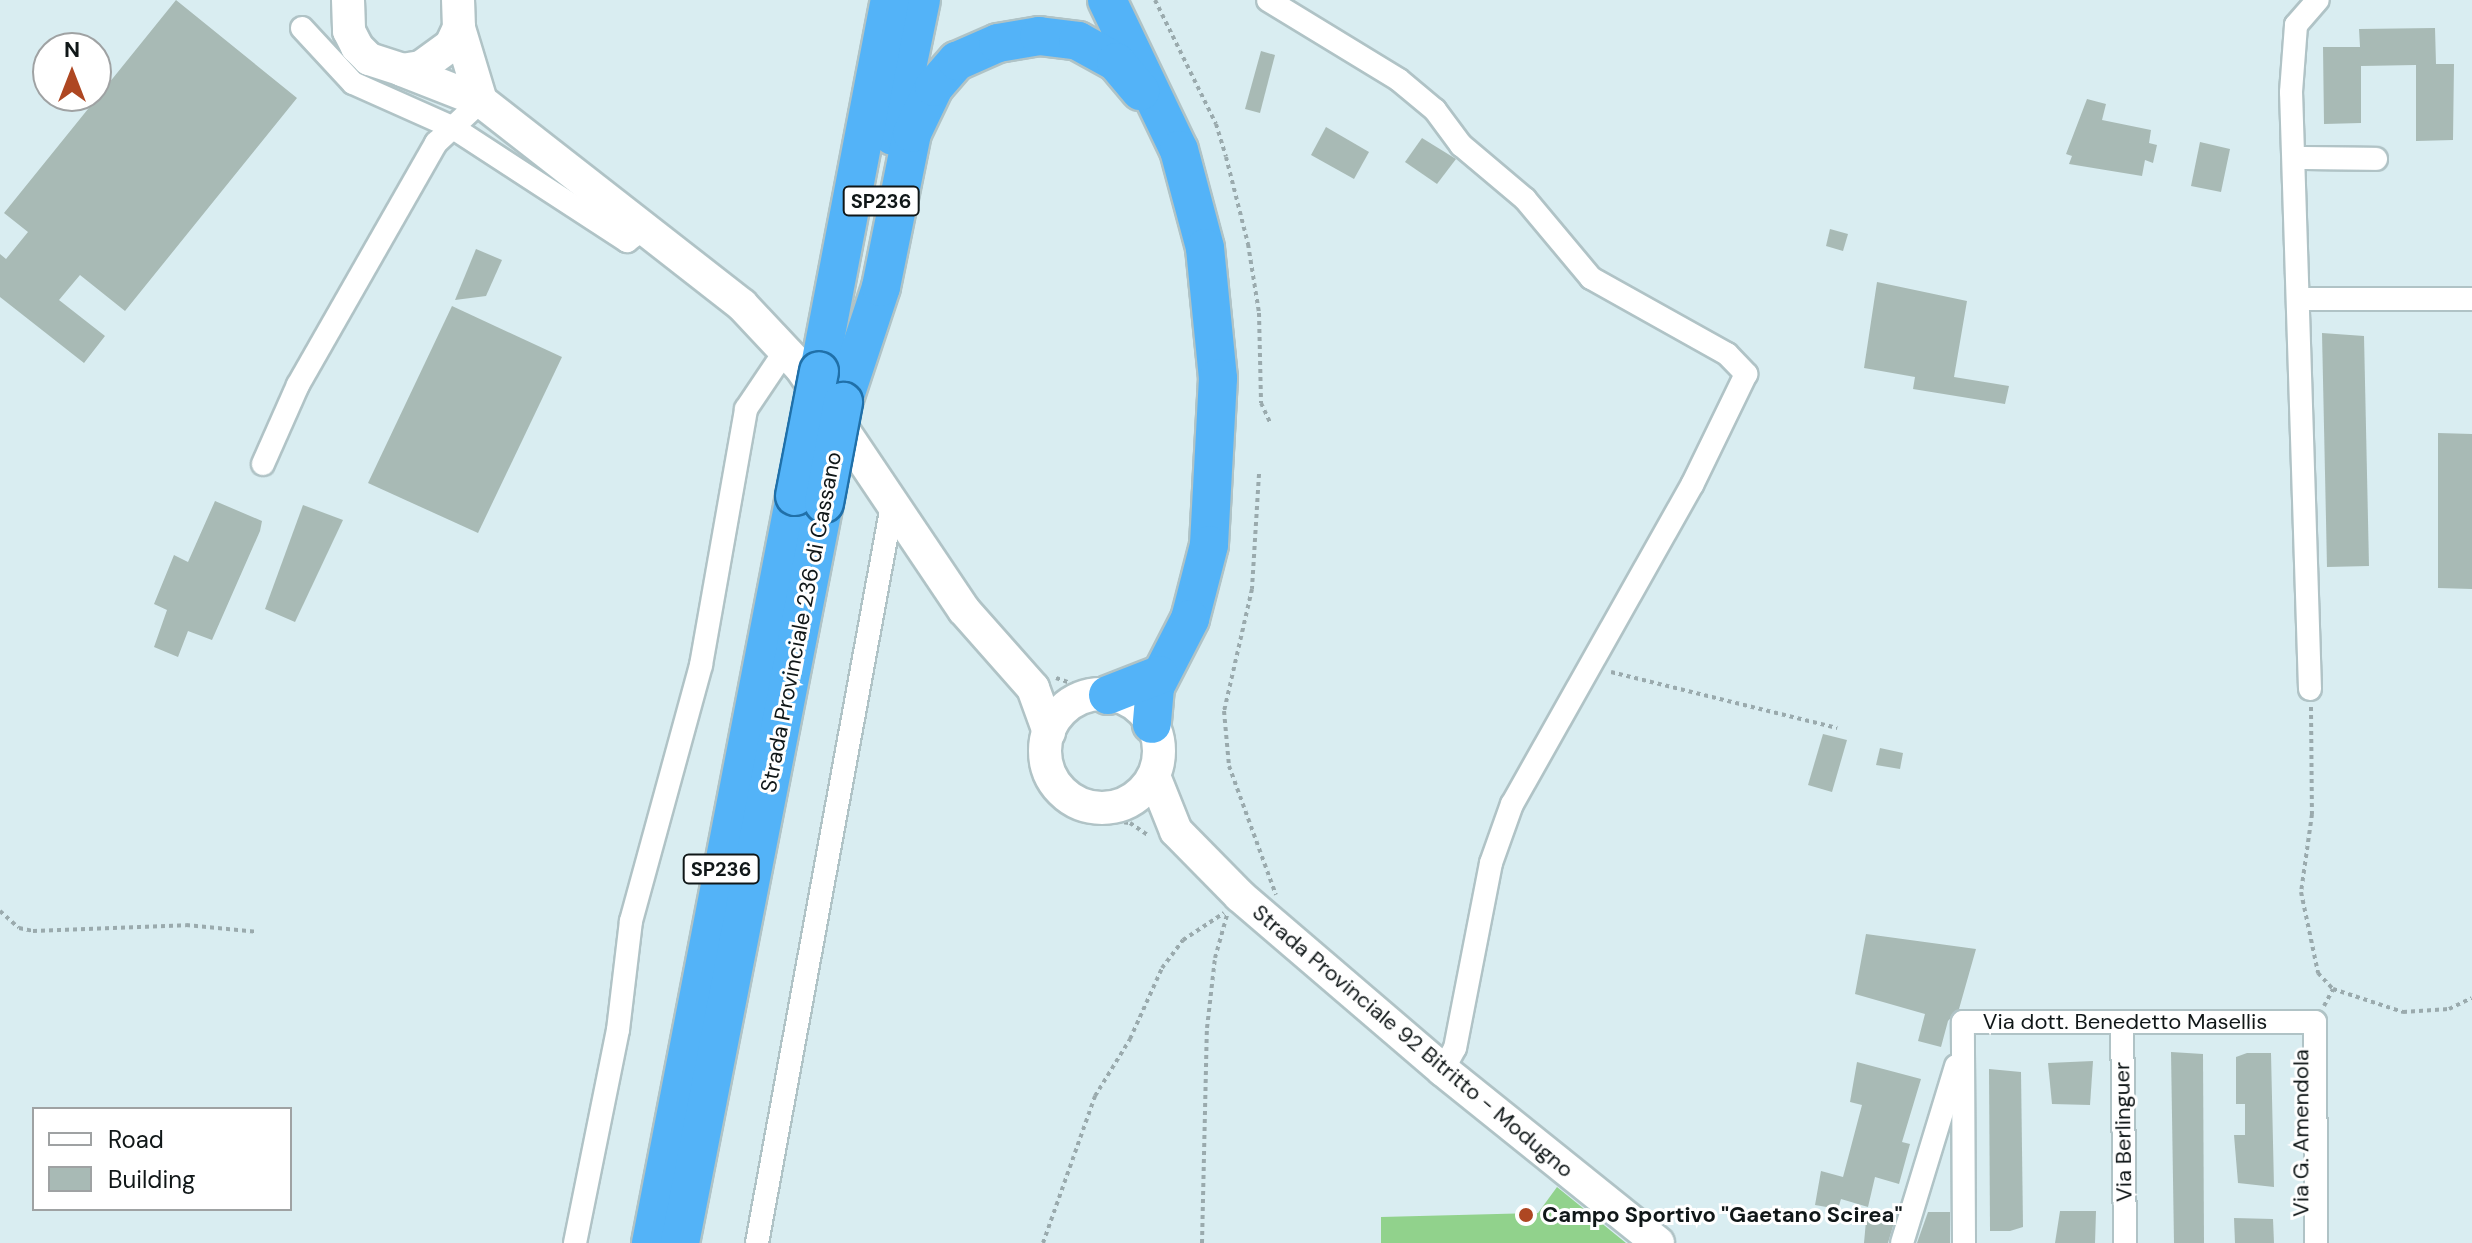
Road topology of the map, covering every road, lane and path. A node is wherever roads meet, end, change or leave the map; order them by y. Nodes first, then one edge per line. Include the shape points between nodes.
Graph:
1 (876, 0) edge
2 (890, 0) edge
3 (921, 0) edge
4 (1107, 0) edge
5 (1155, 0) edge
6 (1268, 0) edge
7 (2318, 0) edge
8 (344, 5) edge
9 (458, 14) edge
10 (302, 28) dead end
11 (402, 70) junction
12 (481, 101) junction
13 (452, 127) junction
14 (1179, 150) junction
15 (2296, 158) junction
16 (2376, 159) dead end
17 (857, 179) junction
18 (644, 228) junction
19 (2301, 299) junction
20 (2472, 299) edge
21 (785, 351) junction
22 (843, 402) junction
23 (1270, 422) dead end
24 (263, 464) dead end
25 (1259, 474) dead end
26 (810, 499) junction
27 (892, 505) junction
28 (1589, 668) junction
29 (1159, 675) junction
30 (1033, 688) junction
31 (2310, 689) joint
32 (1095, 697) junction
33 (1152, 724) junction
34 (1837, 728) dead end
35 (1049, 732) junction
36 (1154, 776) junction
37 (1109, 808) junction
38 (1176, 831) junction
39 (0, 911) edge
40 (1265, 918) junction
41 (257, 932) dead end
42 (2472, 998) edge
43 (2122, 1022) junction
44 (2308, 1022) joint
45 (1963, 1032) junction
46 (1443, 1070) junction
47 (2308, 1198) junction
48 (575, 1243) edge
49 (651, 1243) edge
50 (680, 1243) edge
51 (757, 1243) edge
52 (1043, 1243) edge
53 (1202, 1243) edge
54 (1658, 1243) edge
55 (1902, 1243) edge
56 (1964, 1243) edge
57 (2125, 1243) edge
58 (2301, 1243) edge
59 (2316, 1243) edge

1 - 17 highway via 865,60
2 - 17 highway, Strada Provinciale 236 di Cassano / SP236
3 - 22 highway, Strada Provinciale 236 di Cassano / SP236
4 - 14 highway
5 - 23 path via 1226,157 1248,244 1259,313 1261,403
6 - 28 street via 1399,80 1435,110 1461,145 1525,199 1591,278 1741,363 1746,374 1735,400
7 - 15 street via 2296,25 2291,92
8 - 11 main road via 349,31 369,59
9 - 11 main road via 438,59
9 - 12 main road
10 - 13 street via 353,83
11 - 12 main road
12 - 13 street
12 - 18 main road
13 - 18 street via 627,241
13 - 24 street via 436,143 298,385
14 - 22 highway via 1116,62 1078,41 1039,36 1011,40 957,61 934,87 912,133 881,287
14 - 29 highway via 1205,248 1218,378 1217,479 1200,590
15 - 16 street
15 - 19 street
17 - 26 highway, Strada Provinciale 236 di Cassano / SP236, bridge via 819,371
18 - 21 main road via 742,305
19 - 20 street
19 - 31 street
21 - 27 main road
21 - 48 street via 746,409 701,665 631,921 618,1030
22 - 26 highway, Strada Provinciale 236 di Cassano / SP236, bridge
25 - 40 path via 1252,589 1224,711 1229,766 1277,888
26 - 49 highway, Strada Provinciale 236 di Cassano / SP236
26 - 50 highway, Strada Provinciale 236 di Cassano / SP236
27 - 30 main road via 964,610
27 - 51 street
28 - 34 path via 1694,688
28 - 46 street via 1499,833 1455,1048
29 - 32 highway
29 - 33 highway
30 - 32 main road
30 - 35 main road
31 - 42 path via 2312,814 2301,892 2318,973 2333,989 2403,1012 2449,1009
32 - 33 main road via 1126,699
32 - 35 main road via 1062,712
33 - 36 main road via 1159,759
35 - 37 main road via 1048,770 1058,787 1081,804
36 - 37 main road via 1128,803
36 - 38 main road
37 - 38 main road via 1134,812
38 - 40 main road, Strada Provinciale 92 Bitritto - Modugno
39 - 41 path via 19,928 33,931 186,925
40 - 46 main road, Strada Provinciale 92 Bitritto - Modugno
43 - 44 street, Via dott. Benedetto Masellis
43 - 45 street, Via dott. Benedetto Masellis
43 - 57 street, Via Berlinguer
44 - 47 street, Via G. Amendola
45 - 55 street
45 - 56 street, Via dott. Benedetto Masellis
46 - 54 main road, Strada Provinciale 92 Bitritto - Modugno
47 - 58 street, Via G. Amendola
47 - 59 street
52 - 53 path via 1095,1096 1130,1039 1162,968 1183,940 1229,909 1215,958 1207,1028

